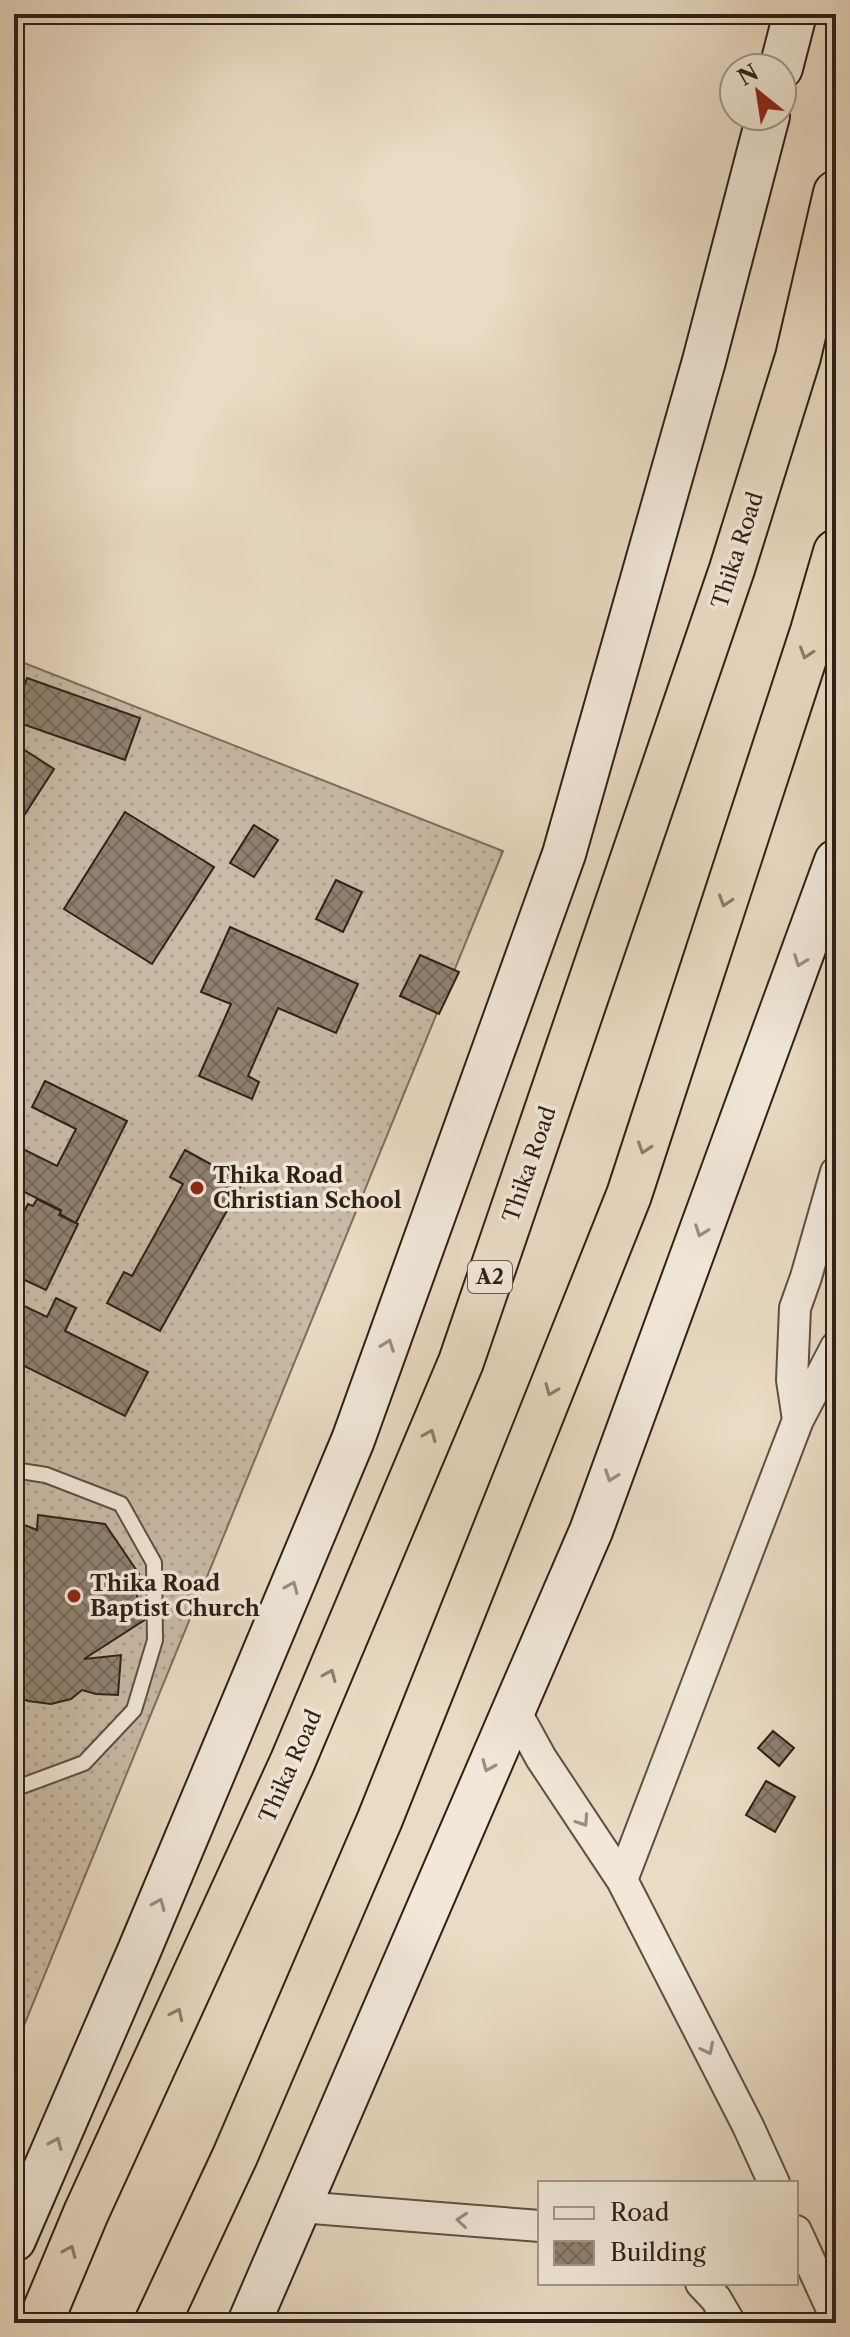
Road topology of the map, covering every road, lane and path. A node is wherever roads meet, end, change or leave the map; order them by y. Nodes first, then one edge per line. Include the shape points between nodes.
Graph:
1 (795, 14) edge
2 (785, 52) edge
3 (764, 132) edge
4 (836, 193) edge
5 (836, 552) edge
6 (836, 861) edge
7 (836, 1172) edge
8 (836, 1347) edge
9 (798, 1420) junction
10 (14, 1470) edge
11 (513, 1707) junction
12 (14, 1789) edge
13 (622, 1880) junction
14 (773, 2181) edge
15 (300, 2207) junction
16 (538, 2226) edge
17 (798, 2235) edge
18 (14, 2240) edge
19 (703, 2285) edge
20 (836, 2318) edge
21 (40, 2323) edge
22 (157, 2323) edge
23 (249, 2323) edge
24 (730, 2323) edge

1 - 2 main road
18 -> 3 main road via 353,1440 564,854
21 -> 4 highway, Thika Road / A2 via 292,1763 461,1362 732,569 798,357
5 -> 22 highway via 629,1195 380,1819
6 -> 11 main road via 591,1531
7 - 9 street via 795,1308 792,1380
8 - 9 street
9 - 13 street
10 - 12 lane via 46,1475 121,1504 154,1563 155,1640 134,1710 84,1763
11 -> 13 street
11 -> 15 main road
13 -> 14 street
16 -> 15 street
15 - 23 main road
17 - 20 street
19 - 24 street

